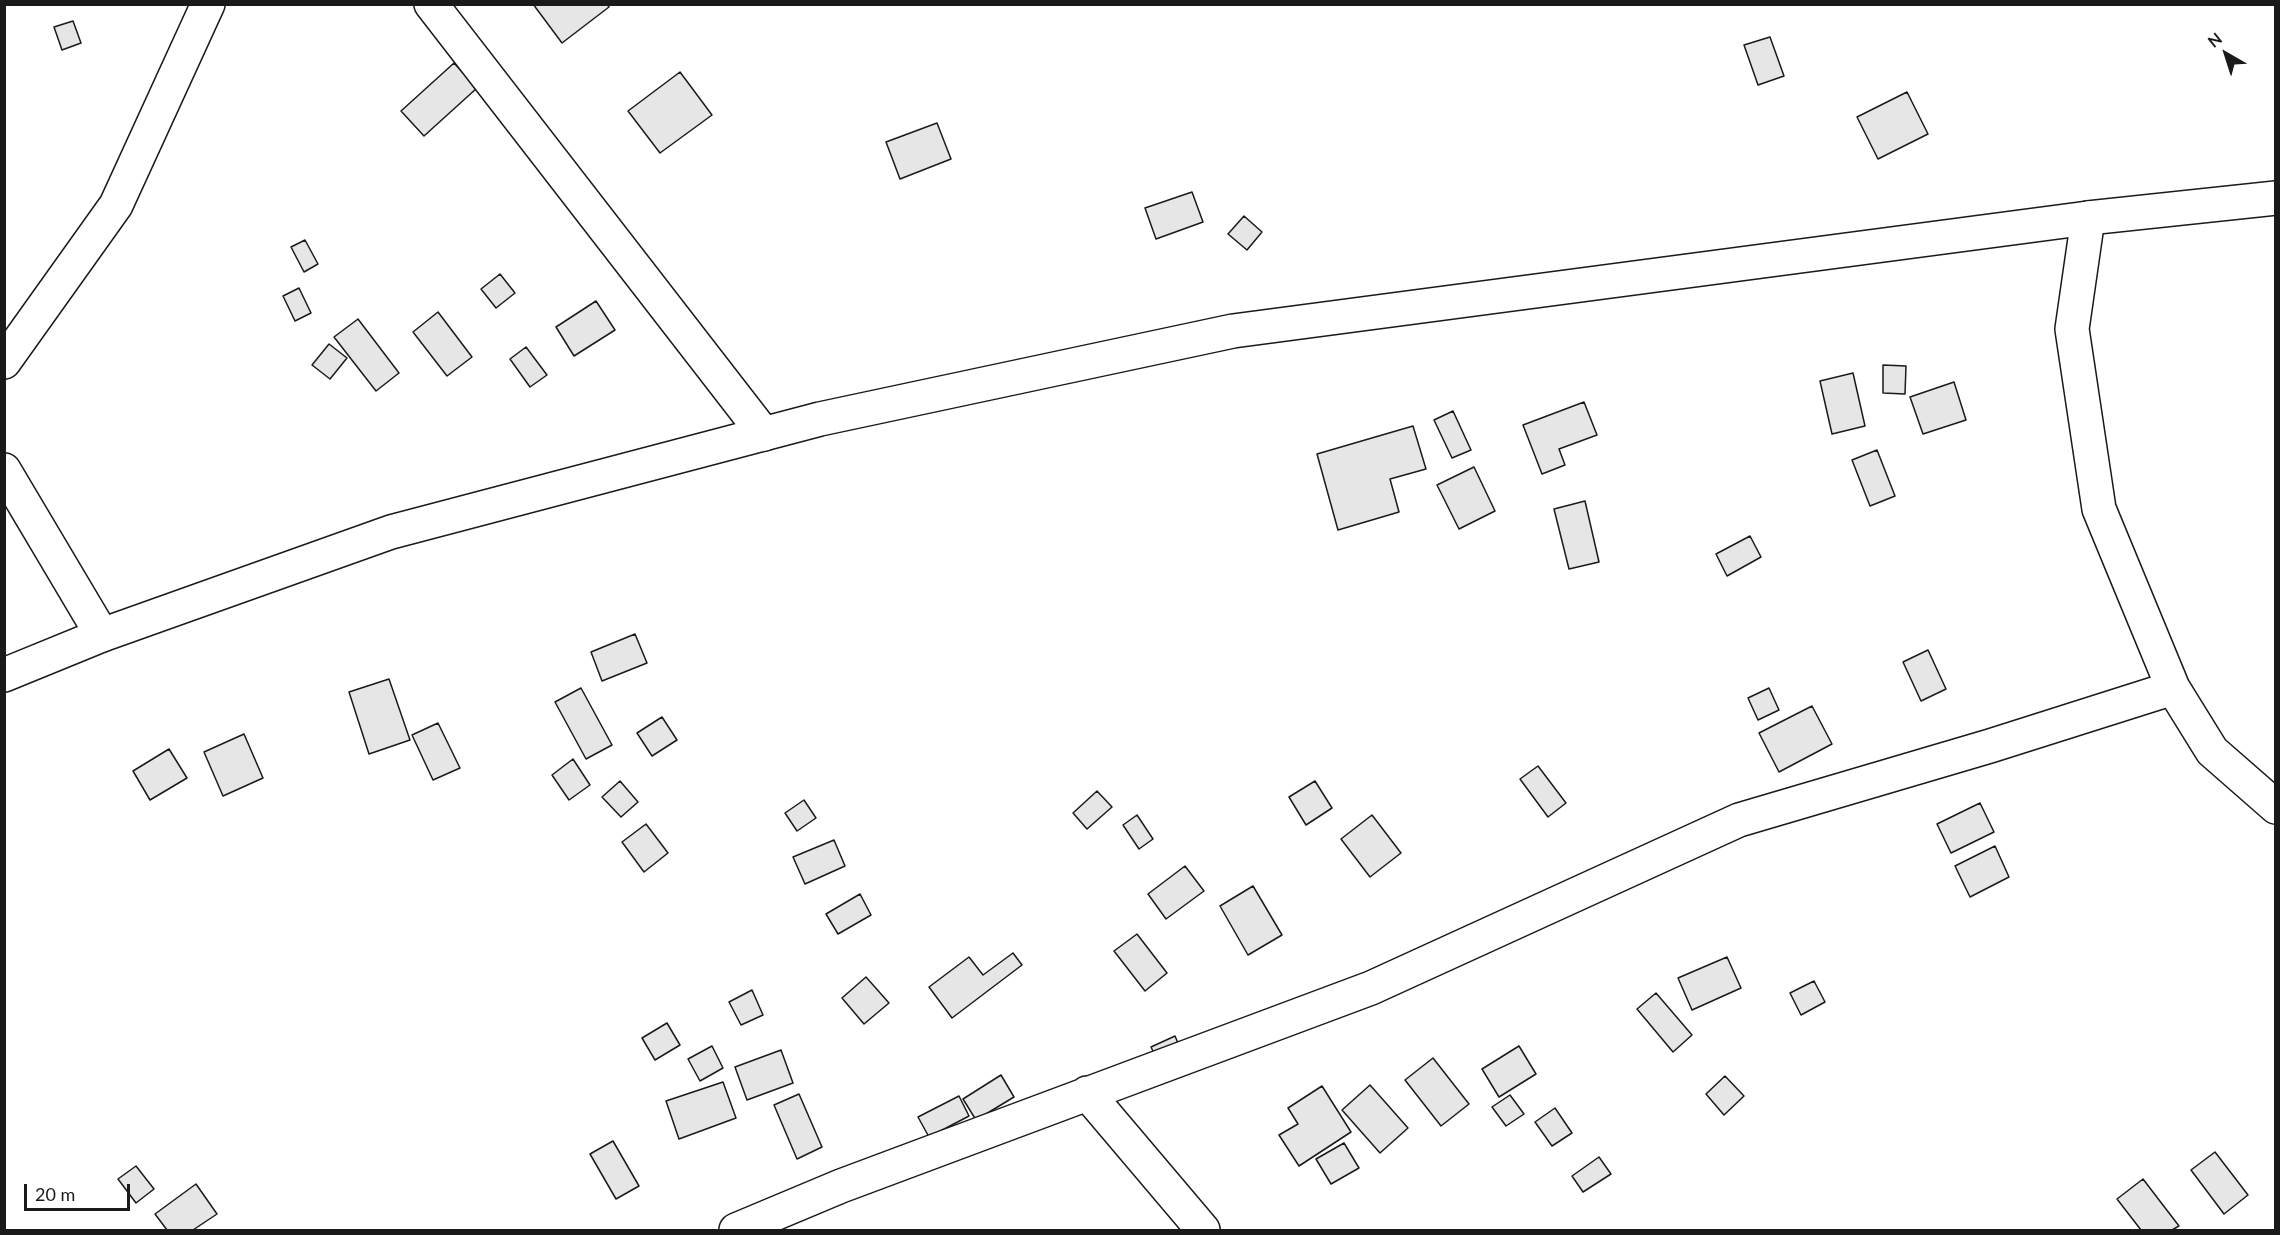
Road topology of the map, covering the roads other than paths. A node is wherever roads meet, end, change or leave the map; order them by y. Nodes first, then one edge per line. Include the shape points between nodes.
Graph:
1 (208, 4) edge
2 (431, 4) edge
3 (2276, 198) edge
4 (2088, 218) junction
5 (4, 362) edge
6 (764, 434) junction
7 (4, 470) edge
8 (102, 635) junction
9 (4, 675) edge
10 (2173, 688) junction
11 (2276, 807) edge
12 (1087, 1093) junction
13 (736, 1230) edge
14 (1203, 1230) edge

1 - 5 street via 116,205
2 - 6 street
3 - 4 street
4 - 6 street via 1233,331
4 - 10 street via 2072,329 2099,509
6 - 8 street via 391,532
7 - 8 street
8 - 9 street
10 - 11 street via 2212,751
10 - 12 street via 1739,820 1371,988
12 - 13 street
12 - 14 street

